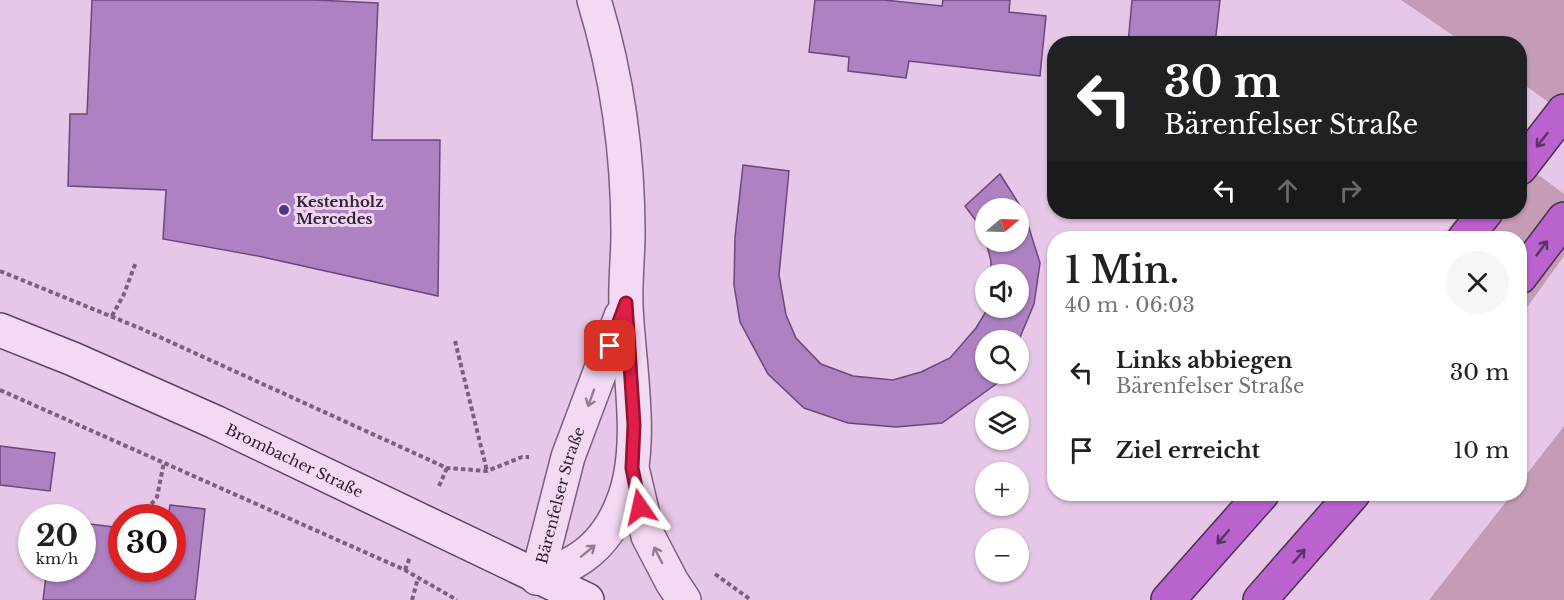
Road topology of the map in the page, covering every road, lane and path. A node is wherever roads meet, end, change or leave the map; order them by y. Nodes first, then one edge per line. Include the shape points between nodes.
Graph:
1 (594, 0) edge
2 (1564, 111) edge
3 (1527, 159) edge
4 (1480, 219) edge
5 (1564, 219) edge
6 (1471, 231) edge
7 (136, 262) dead end
8 (1527, 269) edge
9 (0, 271) edge
10 (626, 303) junction
11 (112, 316) junction
12 (0, 330) edge
13 (455, 341) dead end
14 (0, 390) edge
15 (164, 462) junction
16 (632, 468) junction
17 (487, 471) junction
18 (564, 476) junction
19 (1256, 501) edge
20 (1347, 501) edge
21 (151, 504) edge
22 (418, 578) junction
23 (537, 578) junction
24 (412, 600) edge
25 (457, 600) edge
26 (587, 600) edge
27 (684, 600) edge
28 (1168, 600) edge
29 (1260, 600) edge

1 - 10 street, Bärenfelser Straße via 615,86 626,162
2 -> 3 highway
4 - 6 highway
8 -> 5 highway
7 - 11 path
9 - 11 path
10 - 16 street, Bärenfelser Straße via 634,425
10 -> 18 street, Bärenfelser Straße
11 - 17 path via 447,468
12 - 23 street, Brombacher Straße via 215,422
13 - 17 path
14 - 15 path
15 - 21 path via 157,497
15 - 22 path
23 -> 16 street, Bärenfelser Straße via 575,562 603,539 623,503
27 -> 16 street, Bärenfelser Straße via 648,536
17 - 18 path via 531,457
18 - 23 street, Bärenfelser Straße
19 -> 28 highway
29 -> 20 highway
22 - 24 path
22 - 25 path
23 - 26 street, Brombacher Straße

